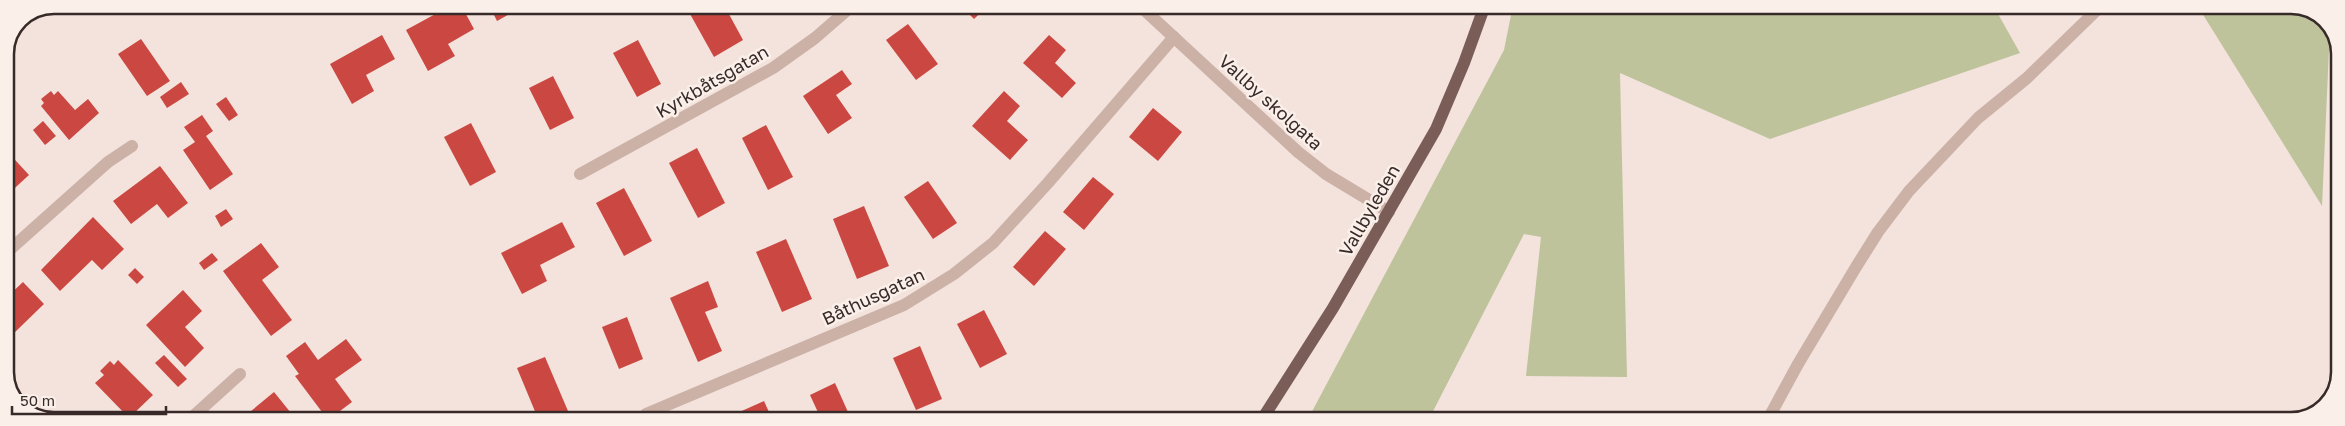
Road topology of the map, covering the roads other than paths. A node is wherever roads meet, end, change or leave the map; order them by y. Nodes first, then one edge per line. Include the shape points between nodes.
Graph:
1 (843, 14) edge
2 (1149, 14) edge
3 (1482, 14) edge
4 (2093, 14) edge
5 (1174, 37) junction
6 (132, 146) dead end
7 (580, 174) dead end
8 (1389, 212) junction
9 (14, 246) edge
10 (240, 374) dead end
11 (197, 412) edge
12 (651, 412) edge
13 (1267, 412) edge
14 (1772, 412) edge

1 - 7 street, Kyrkbåtsgatan via 816,38 773,68
2 - 5 street, Vallby skolgata
3 - 8 main road, Vallbyleden via 1436,128
4 - 14 street via 2027,78 1978,118 1909,191 1856,267
5 - 8 street, Vallby skolgata via 1298,152 1326,174
5 - 12 street, Båthusgatan via 1000,236 954,274 904,305
6 - 9 street via 108,162
8 - 13 main road, Vallbyleden
10 - 11 street

